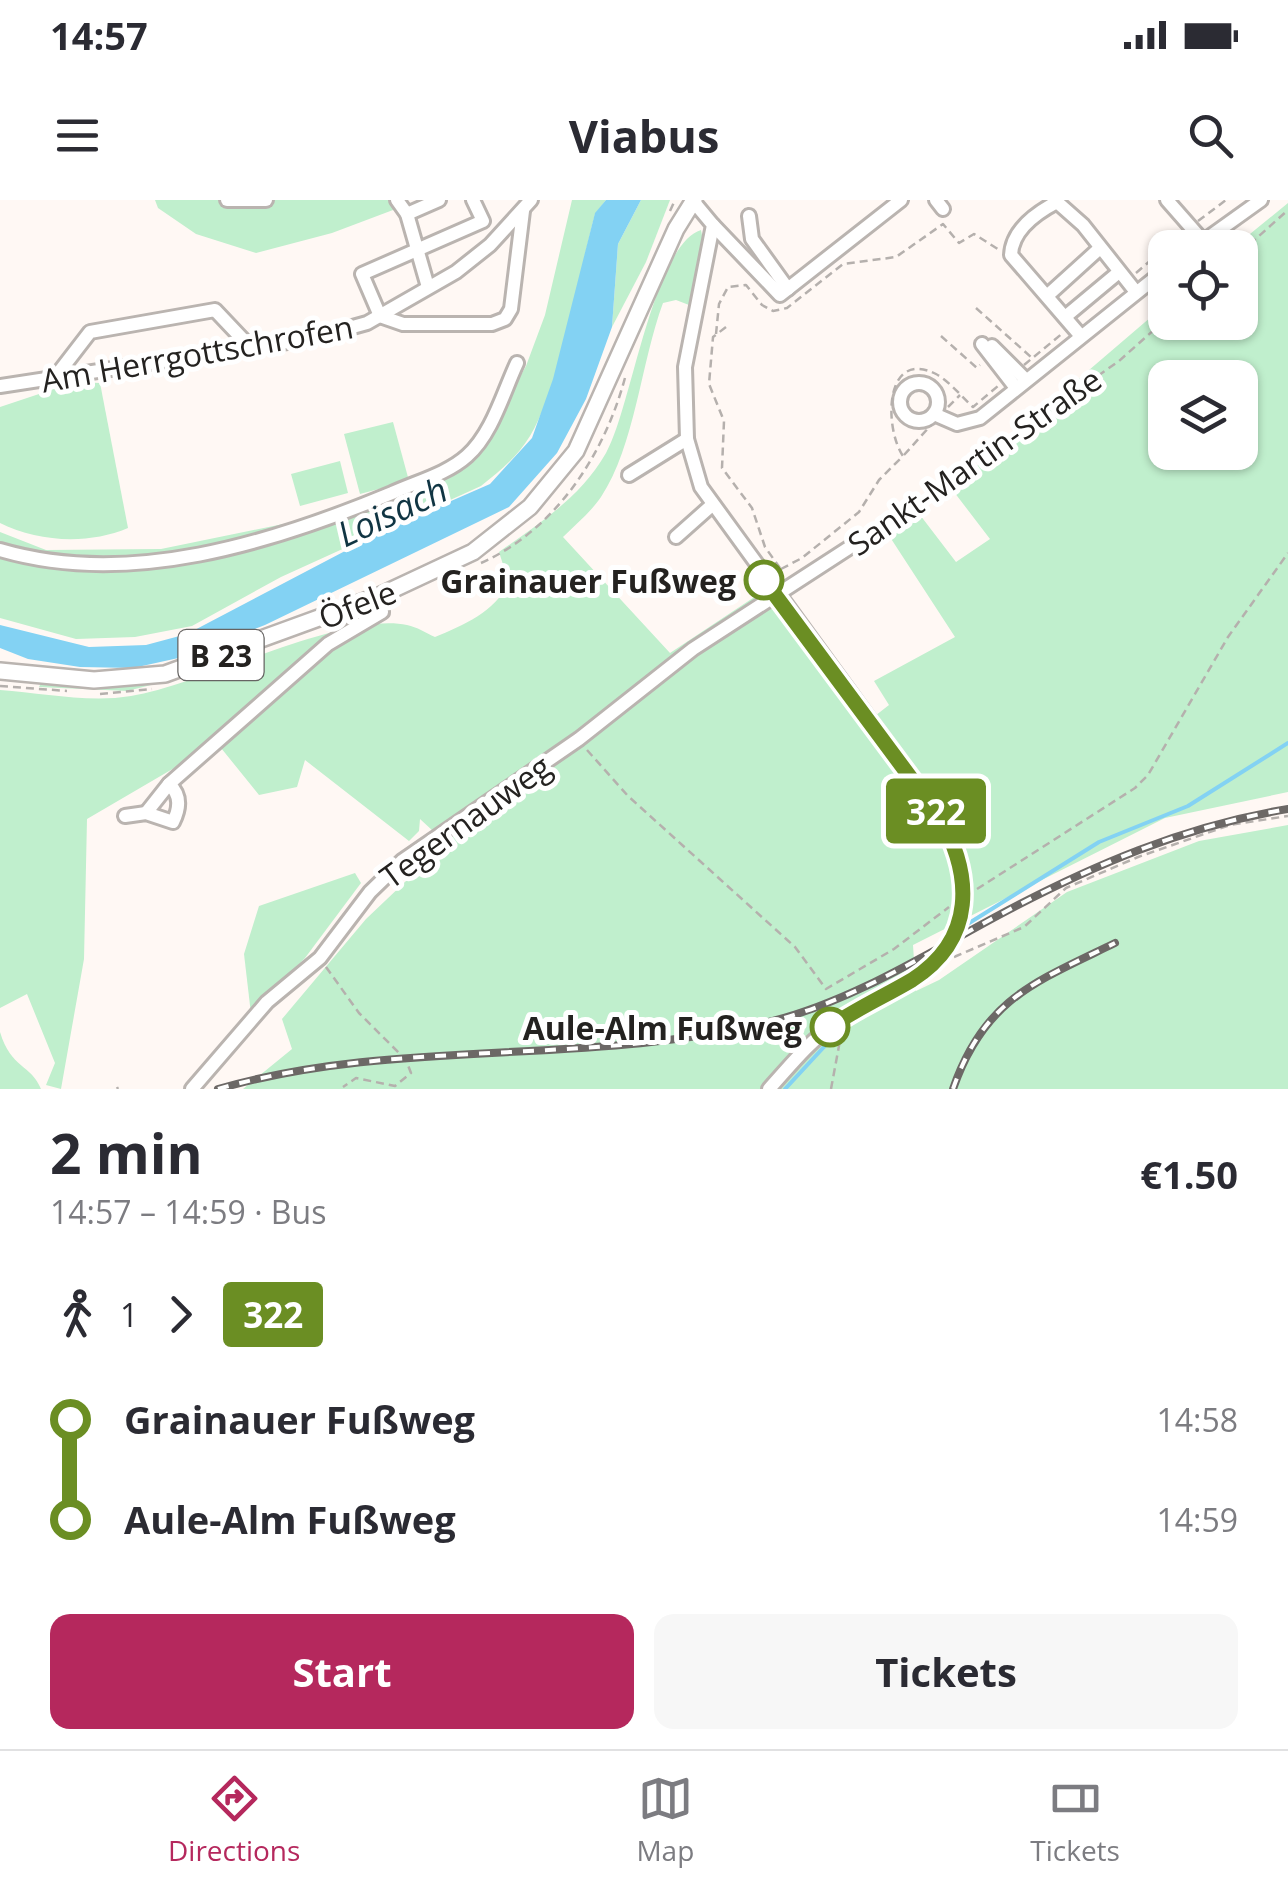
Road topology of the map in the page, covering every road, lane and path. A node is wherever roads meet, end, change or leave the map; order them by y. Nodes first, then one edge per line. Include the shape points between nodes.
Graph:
1 (228, 200) edge
2 (266, 200) edge
3 (398, 200) edge
4 (439, 200) edge
5 (473, 200) edge
6 (694, 200) edge
7 (901, 200) edge
8 (1168, 200) edge
9 (1261, 200) edge
10 (1057, 201) edge
11 (527, 206) edge
12 (1288, 210) edge
13 (407, 214) junction
14 (749, 216) dead end
15 (714, 225) junction
16 (1189, 230) edge
17 (1219, 230) edge
18 (1258, 237) edge
19 (417, 248) junction
20 (1100, 248) junction
21 (1011, 250) junction
22 (1148, 263) edge
23 (1148, 275) edge
24 (1127, 281) junction
25 (428, 287) junction
26 (788, 288) junction
27 (1047, 296) junction
28 (976, 308) dead end
29 (380, 316) junction
30 (1073, 326) junction
31 (726, 327) dead end
32 (716, 334) junction
33 (1148, 335) edge
34 (941, 336) dead end
35 (984, 342) dead end
36 (251, 348) junction
37 (1032, 358) junction
38 (517, 363) dead end
39 (980, 365) dead end
40 (627, 370) dead end
41 (1016, 379) junction
42 (53, 380) junction
43 (0, 386) edge
44 (934, 414) dead end
45 (687, 440) junction
46 (629, 476) dead end
47 (712, 505) junction
48 (876, 531) joint
49 (676, 537) dead end
50 (0, 550) edge
51 (1288, 553) edge
52 (481, 564) dead end
53 (781, 569) junction
54 (765, 581) junction
55 (777, 593) junction
56 (380, 596) junction
57 (246, 659) dead end
58 (0, 671) edge
59 (190, 680) dead end
60 (0, 686) edge
61 (167, 686) dead end
62 (68, 692) dead end
63 (97, 693) dead end
64 (579, 740) junction
65 (169, 784) junction
66 (146, 814) junction
67 (125, 816) dead end
68 (1288, 816) edge
69 (964, 896) junction
70 (320, 958) junction
71 (953, 958) dead end
72 (835, 1024) junction
73 (344, 1087) edge
74 (192, 1089) edge
75 (768, 1089) edge
76 (830, 1089) edge

1 - 2 street
3 - 13 street
4 - 13 street
5 - 19 street via 483,221
6 - 15 street
6 - 56 main road, Öfele / B 23 via 598,408 550,485 473,552
7 - 26 street
8 - 16 street
9 - 17 street
10 - 20 street
10 - 21 street via 1017,232
11 - 25 street, Am Herrgottschrofen via 456,272
11 - 29 street via 505,319 403,324
12 - 18 path
13 - 19 street
14 - 26 street via 752,239
15 - 26 street via 780,295
15 - 45 street via 685,367
19 - 25 street
19 - 29 street via 362,274
20 - 24 street
20 - 27 street
21 - 27 street
21 - 32 path via 974,234 958,243 943,224 896,258 843,264 787,308 762,305 746,285 728,287 718,304
22 - 24 path
23 - 24 street
24 - 30 street
24 - 30 street
25 - 29 street, Am Herrgottschrofen
27 - 30 street
28 - 37 path
29 - 36 street, Am Herrgottschrofen via 314,338
30 - 37 path
30 - 41 street
31 - 32 path
32 - 53 path via 708,355 709,384 724,421 722,468 752,508 765,547
33 - 48 path, Sankt-Martin-Straße
34 - 39 path
35 - 41 street
36 - 42 street, Am Herrgottschrofen
36 - 42 street via 215,310 90,332
37 - 41 path
38 - 50 street via 494,415 463,460 362,505 281,534 160,561 51,562
40 - 52 path via 597,453 528,536
41 - 44 street via 969,424
41 - 53 path via 973,407 936,374 910,373 896,383 888,408 892,441 903,456 858,512
42 - 43 street, Am Herrgottschrofen
45 - 46 street
45 - 47 street
47 - 49 street
47 - 54 street
48 - 55 street, Sankt-Martin-Straße
51 - 69 path via 1228,637 1148,775
53 - 54 path
54 - 55 street
55 - 64 street, Tegernauweg via 693,649
55 - 69 street via 939,816 960,852
56 - 58 main road, Öfele / B 23 via 165,674 94,680
56 - 65 street via 382,612 328,644
57 - 59 path
60 - 62 path
61 - 63 path
64 - 69 path via 628,796 795,947 826,989
64 - 70 street, Tegernauweg via 402,861
65 - 66 street
65 - 66 street via 179,811 173,822
66 - 67 street
68 - 71 path via 1230,826 1138,857 1066,888 1024,927
69 - 72 street via 961,920 927,968
70 - 73 path via 411,1073 395,1086 356,1078
70 - 74 street, Tegernauweg via 268,1002
72 - 75 street
72 - 76 path via 842,1038

